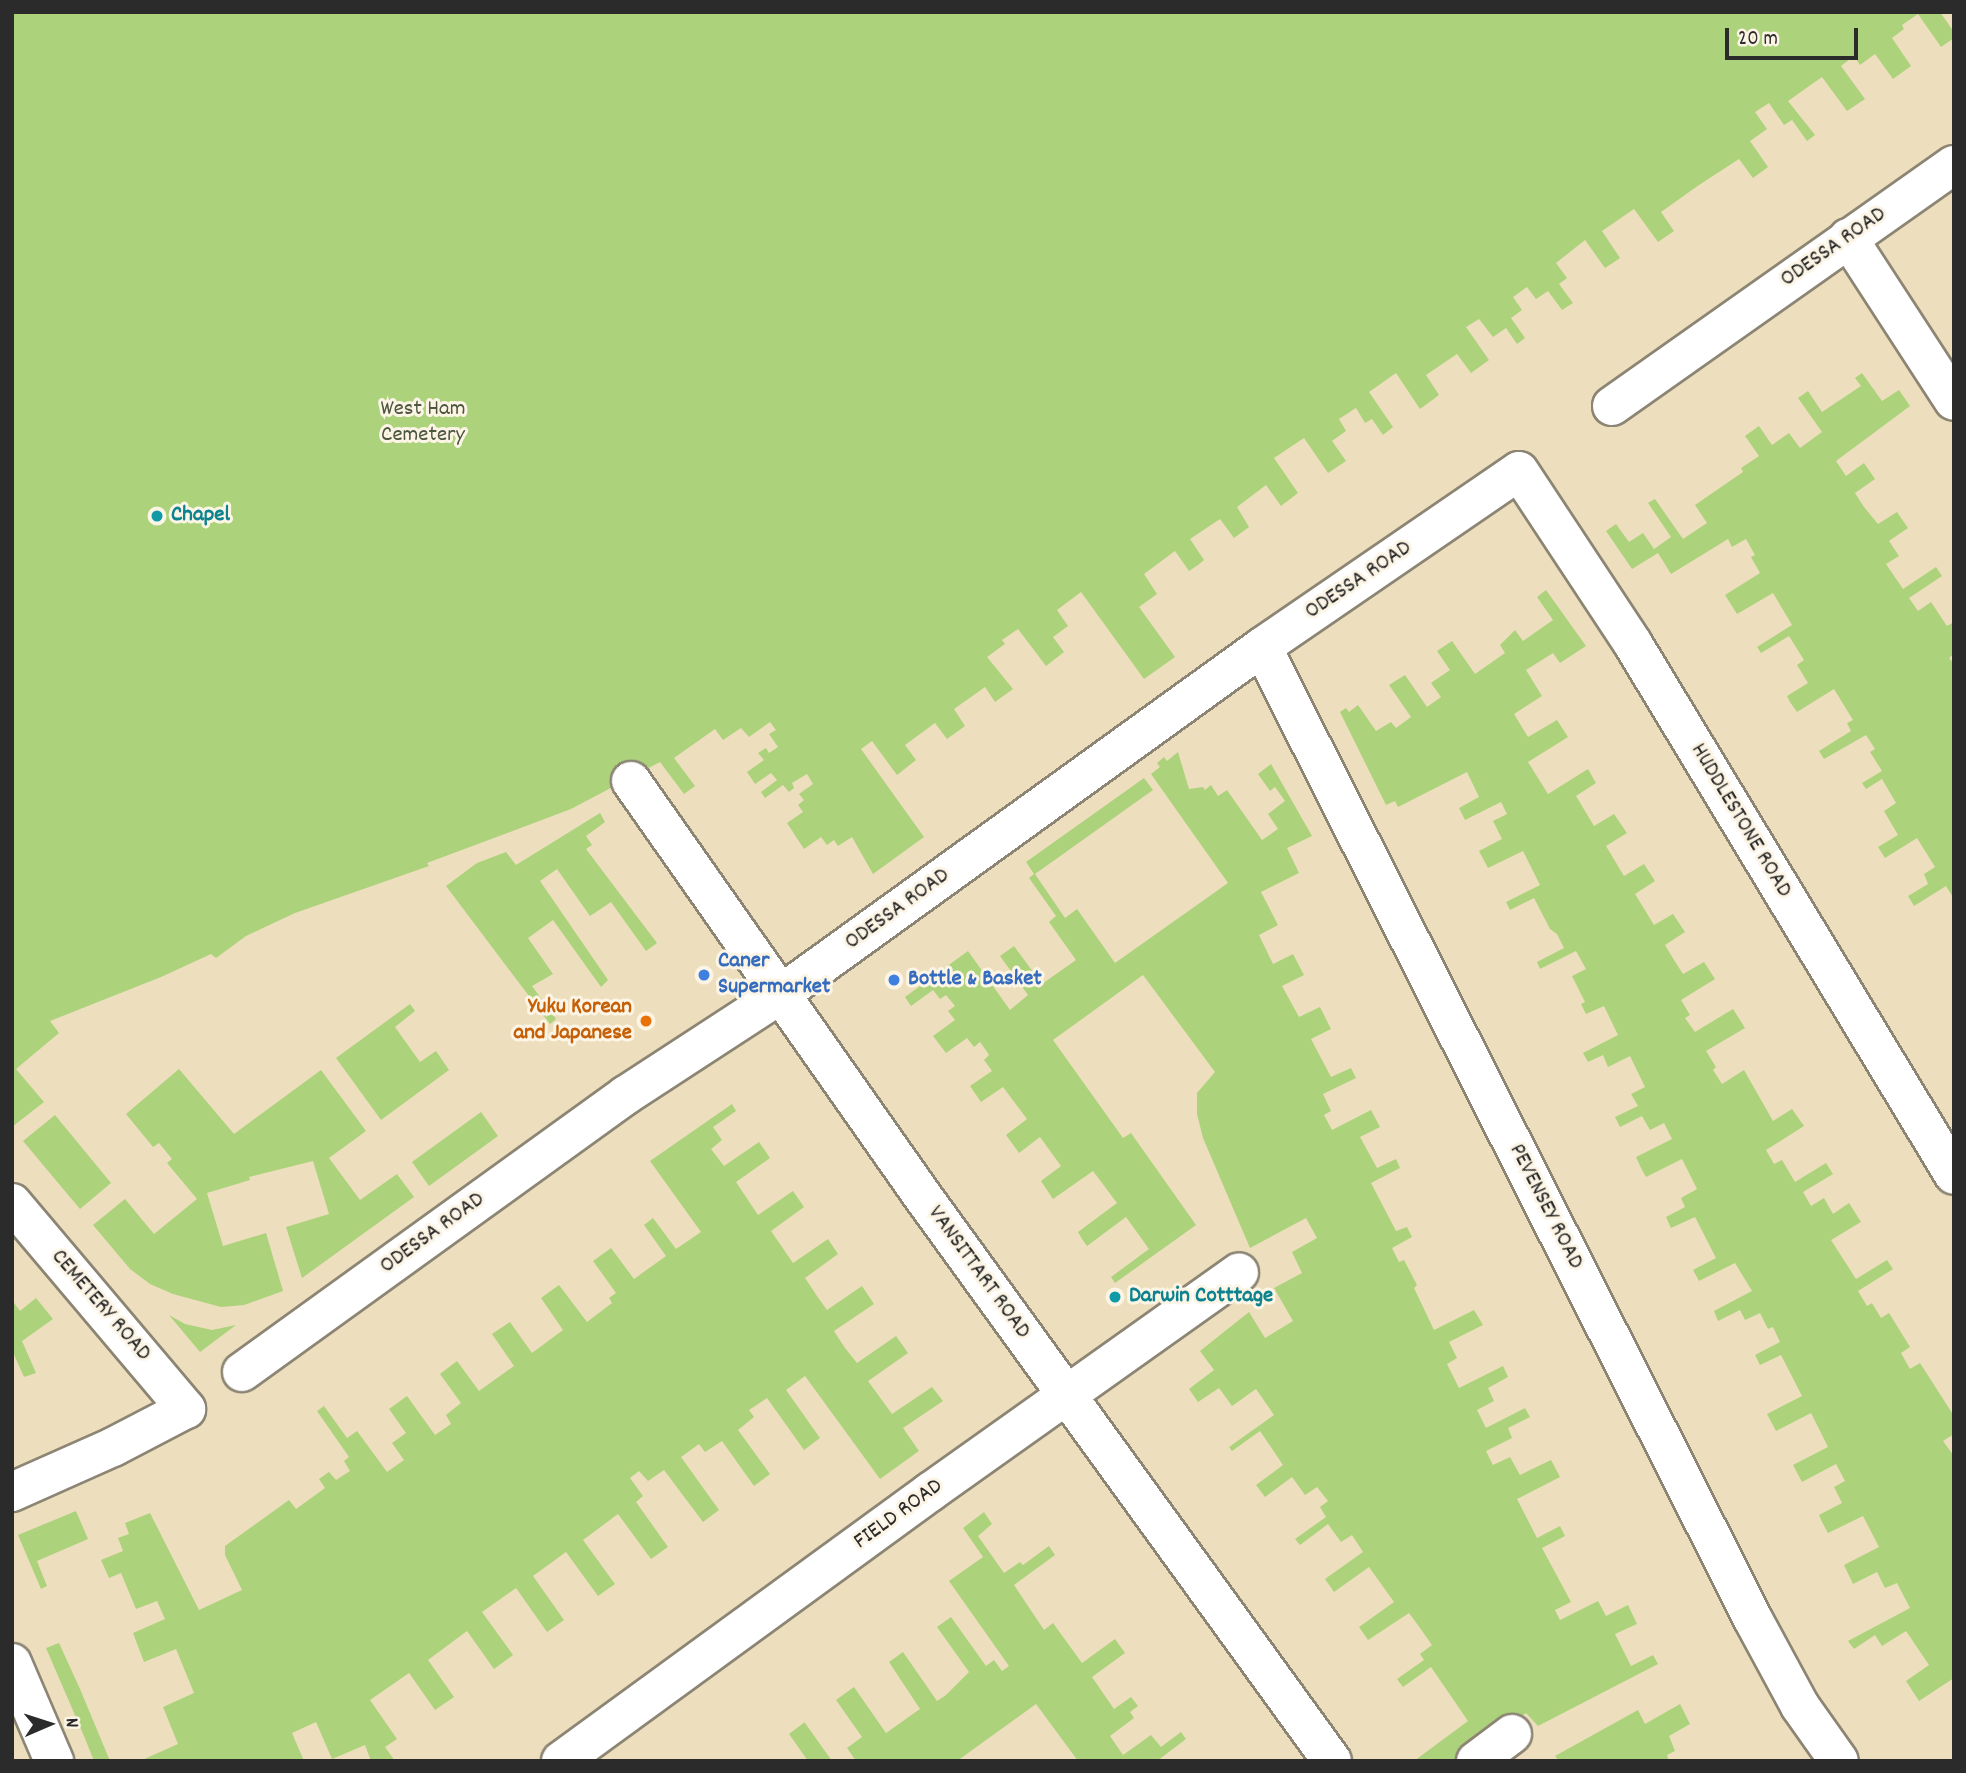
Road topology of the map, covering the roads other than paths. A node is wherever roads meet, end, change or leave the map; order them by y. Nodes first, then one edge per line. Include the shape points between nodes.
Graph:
1 (1954, 165) edge
2 (1848, 238) junction
3 (1954, 401) edge
4 (1612, 406) dead end
5 (1519, 471) joint
6 (1262, 647) junction
7 (631, 781) dead end
8 (781, 994) junction
9 (1954, 1175) edge
10 (12, 1203) edge
11 (1239, 1272) dead end
12 (242, 1372) dead end
13 (1067, 1395) junction
14 (12, 1492) edge
15 (12, 1663) edge
16 (1512, 1734) dead end
17 (54, 1761) edge
18 (561, 1761) edge
19 (1332, 1761) edge
20 (1476, 1761) edge
21 (1839, 1761) edge

1 - 2 street, ODESSA ROAD
2 - 3 street
2 - 4 street, ODESSA ROAD
5 - 6 street, ODESSA ROAD
5 - 9 street, HUDDLESTONE ROAD via 1633,644
6 - 8 street, ODESSA ROAD
6 - 21 street, PEVENSEY ROAD via 1754,1621 1800,1706
7 - 8 street, VANSITTART ROAD
8 - 12 street, ODESSA ROAD via 626,1095
8 - 13 street, VANSITTART ROAD
10 - 14 street, CEMETERY ROAD via 186,1409
11 - 13 street, FIELD ROAD
13 - 18 street, FIELD ROAD
13 - 19 street, VANSITTART ROAD
15 - 17 street
16 - 20 street

